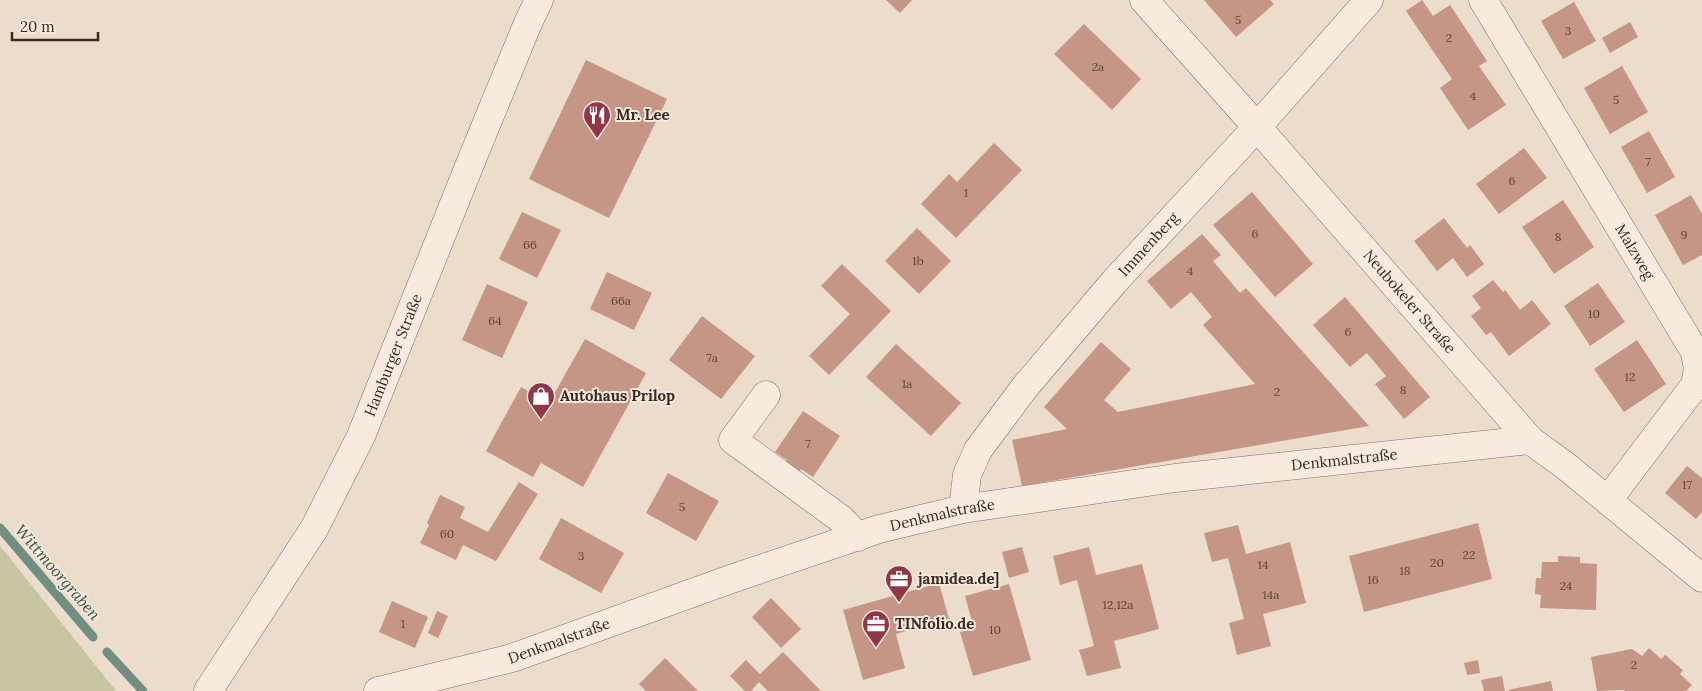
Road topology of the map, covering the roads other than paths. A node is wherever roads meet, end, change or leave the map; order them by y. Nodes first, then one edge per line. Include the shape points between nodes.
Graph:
1 (539, 0) edge
2 (1144, 0) edge
3 (1369, 0) edge
4 (1483, 0) edge
5 (1257, 127) junction
6 (766, 395) dead end
7 (1530, 440) junction
8 (1608, 500) junction
9 (963, 509) junction
10 (858, 537) junction
11 (1702, 578) edge
12 (412, 687) edge
13 (208, 691) edge
14 (378, 691) edge

1 - 13 street, Hamburger Straße via 361,436 314,529
2 - 5 street, Neubokeler Straße
3 - 5 street, Immenberg
4 - 8 street, Malzweg via 1695,352 1698,369 1695,385
5 - 7 street, Neubokeler Straße
5 - 9 street, Immenberg via 1114,282 1025,387 978,450 967,475
6 - 10 street via 733,440 841,518
7 - 8 street, Neubokeler Straße
7 - 9 street, Denkmalstraße via 1175,478
8 - 11 street, Neubokeler Straße
9 - 10 street, Denkmalstraße
10 - 12 street, Denkmalstraße via 512,658
12 - 14 street, Denkmalstraße

